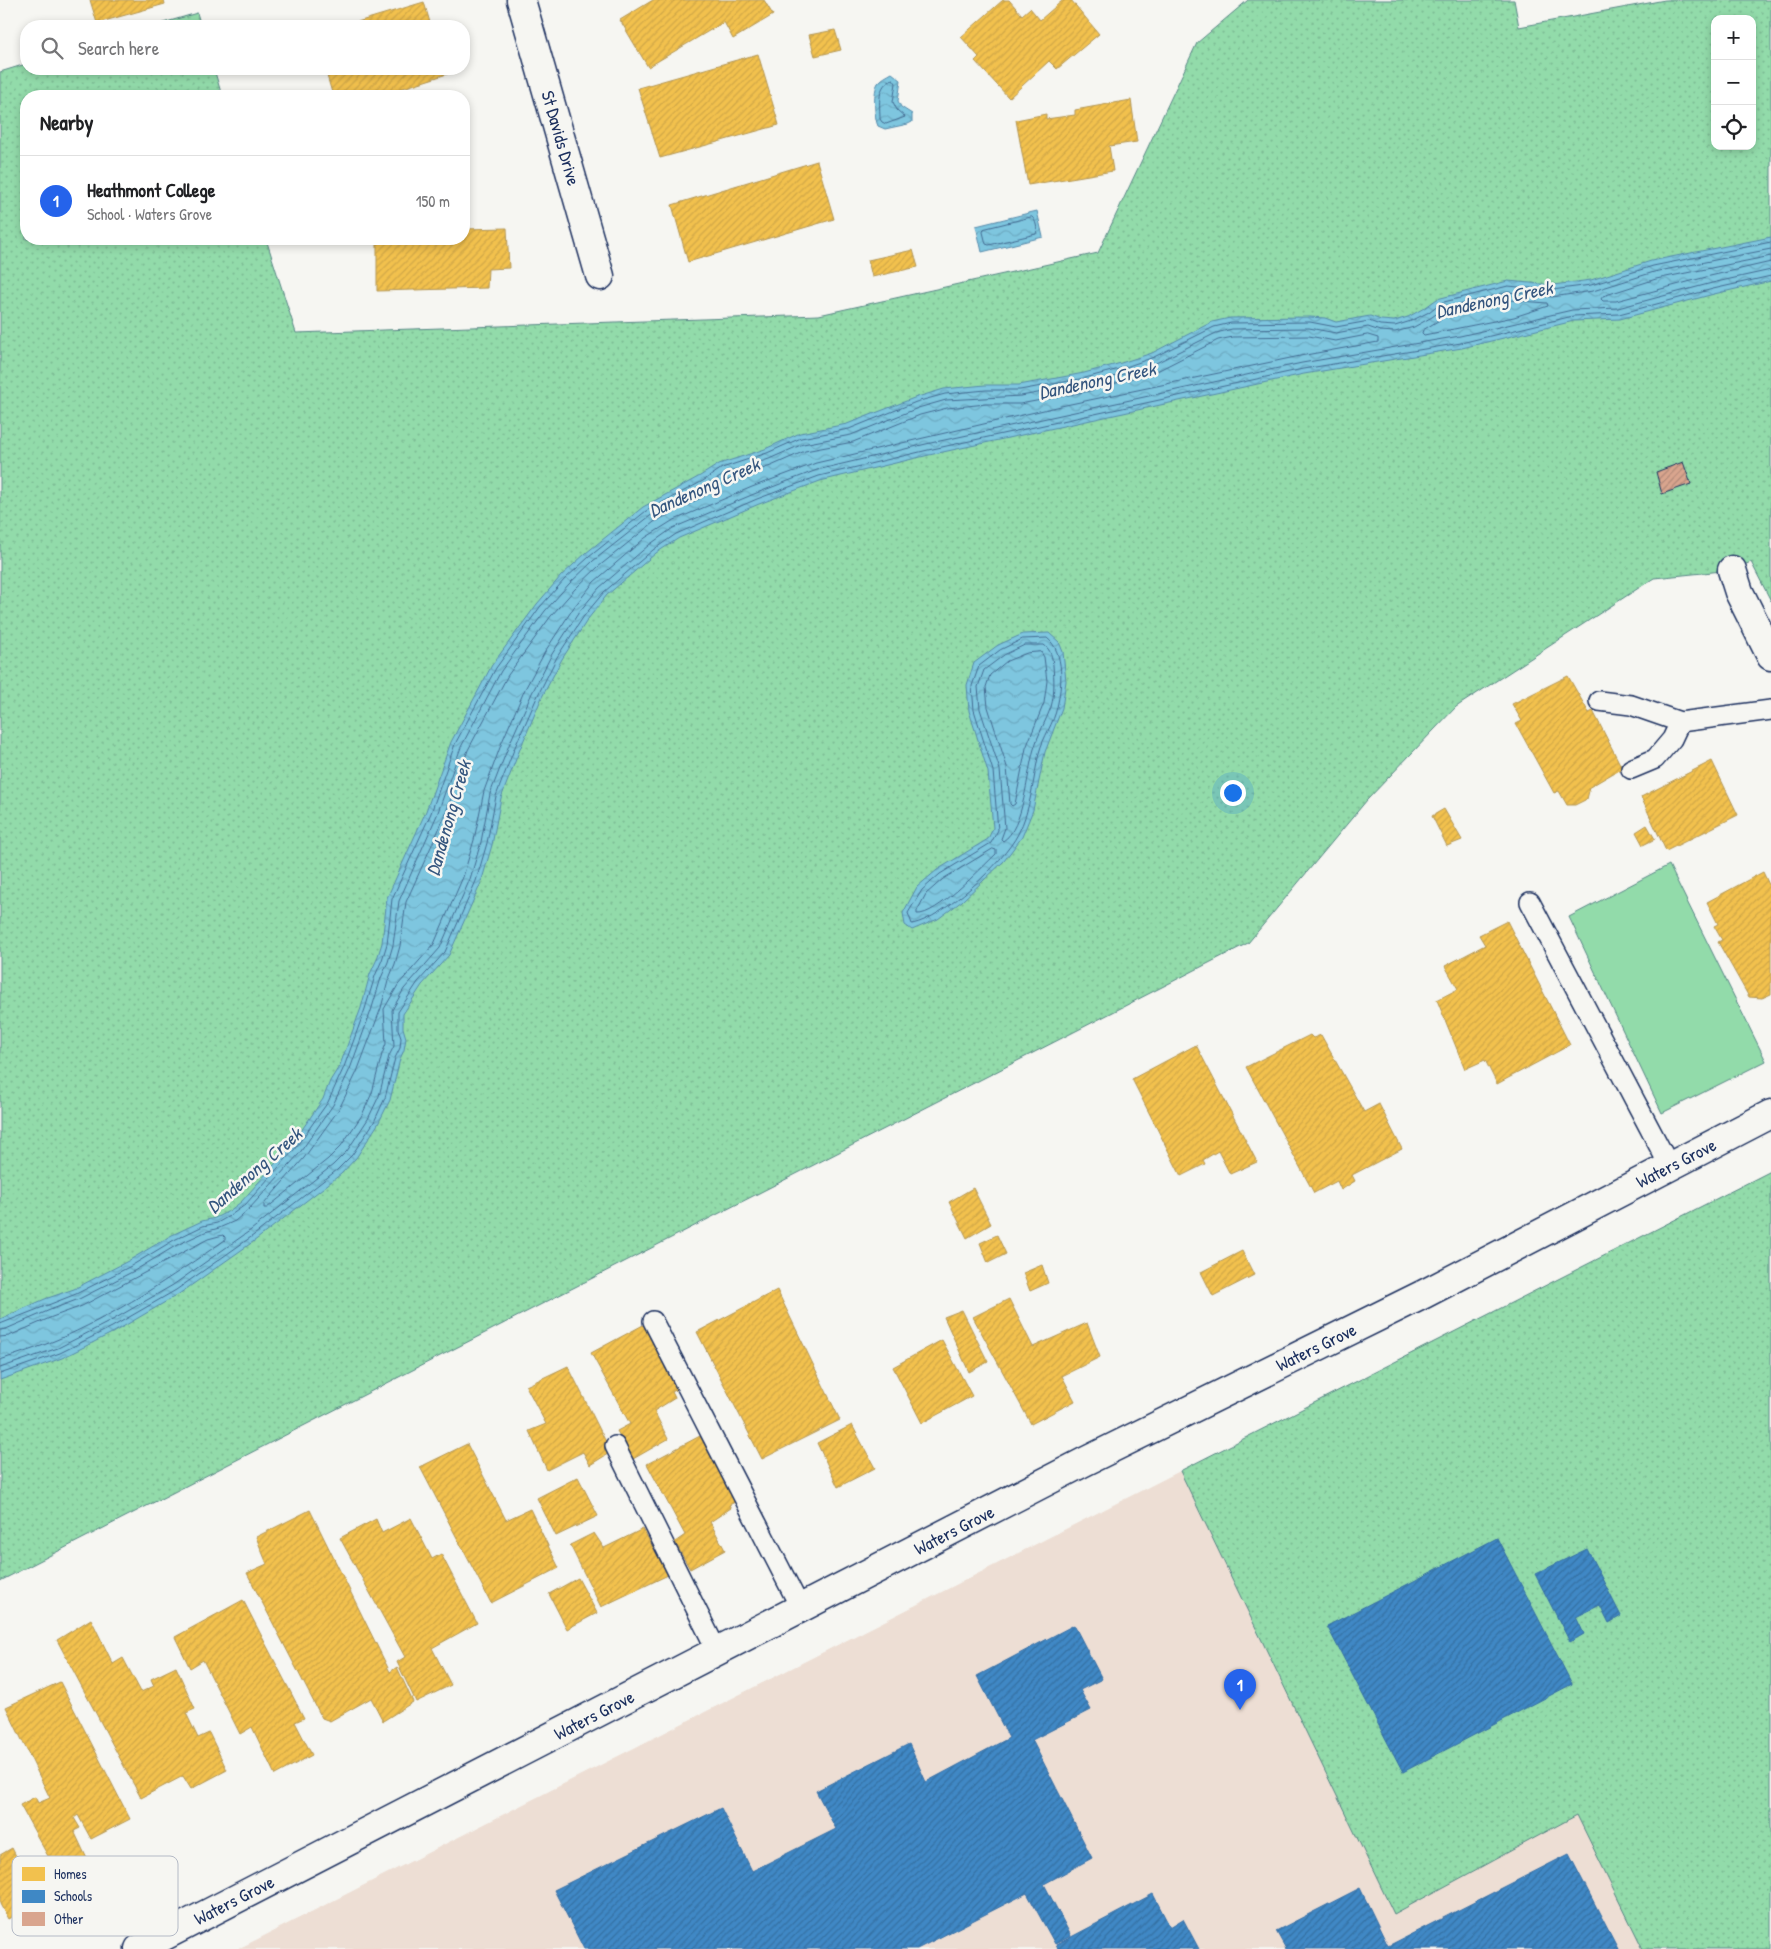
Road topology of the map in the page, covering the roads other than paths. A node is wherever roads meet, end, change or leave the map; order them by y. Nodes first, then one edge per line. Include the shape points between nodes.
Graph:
1 (521, 0) edge
2 (600, 276) dead end
3 (1732, 570) dead end
4 (1771, 656) edge
5 (1599, 701) dead end
6 (1771, 710) edge
7 (1680, 722) junction
8 (1631, 769) dead end
9 (1530, 902) dead end
10 (1771, 1114) edge
11 (1670, 1167) junction
12 (653, 1320) dead end
13 (615, 1446) dead end
14 (801, 1609) junction
15 (717, 1651) junction
16 (178, 1929) edge
17 (164, 1936) edge
18 (139, 1949) edge

1 - 2 street, St Davids Drive
3 - 4 street via 1739,592
5 - 7 lane via 1631,705
6 - 7 lane
7 - 8 lane via 1672,739 1655,759
9 - 11 lane
10 - 11 street, Waters Grove
11 - 14 street, Waters Grove via 1424,1294 1084,1462
12 - 14 lane
13 - 15 lane
14 - 15 street, Waters Grove
15 - 16 street, Waters Grove
17 - 18 street, Waters Grove

